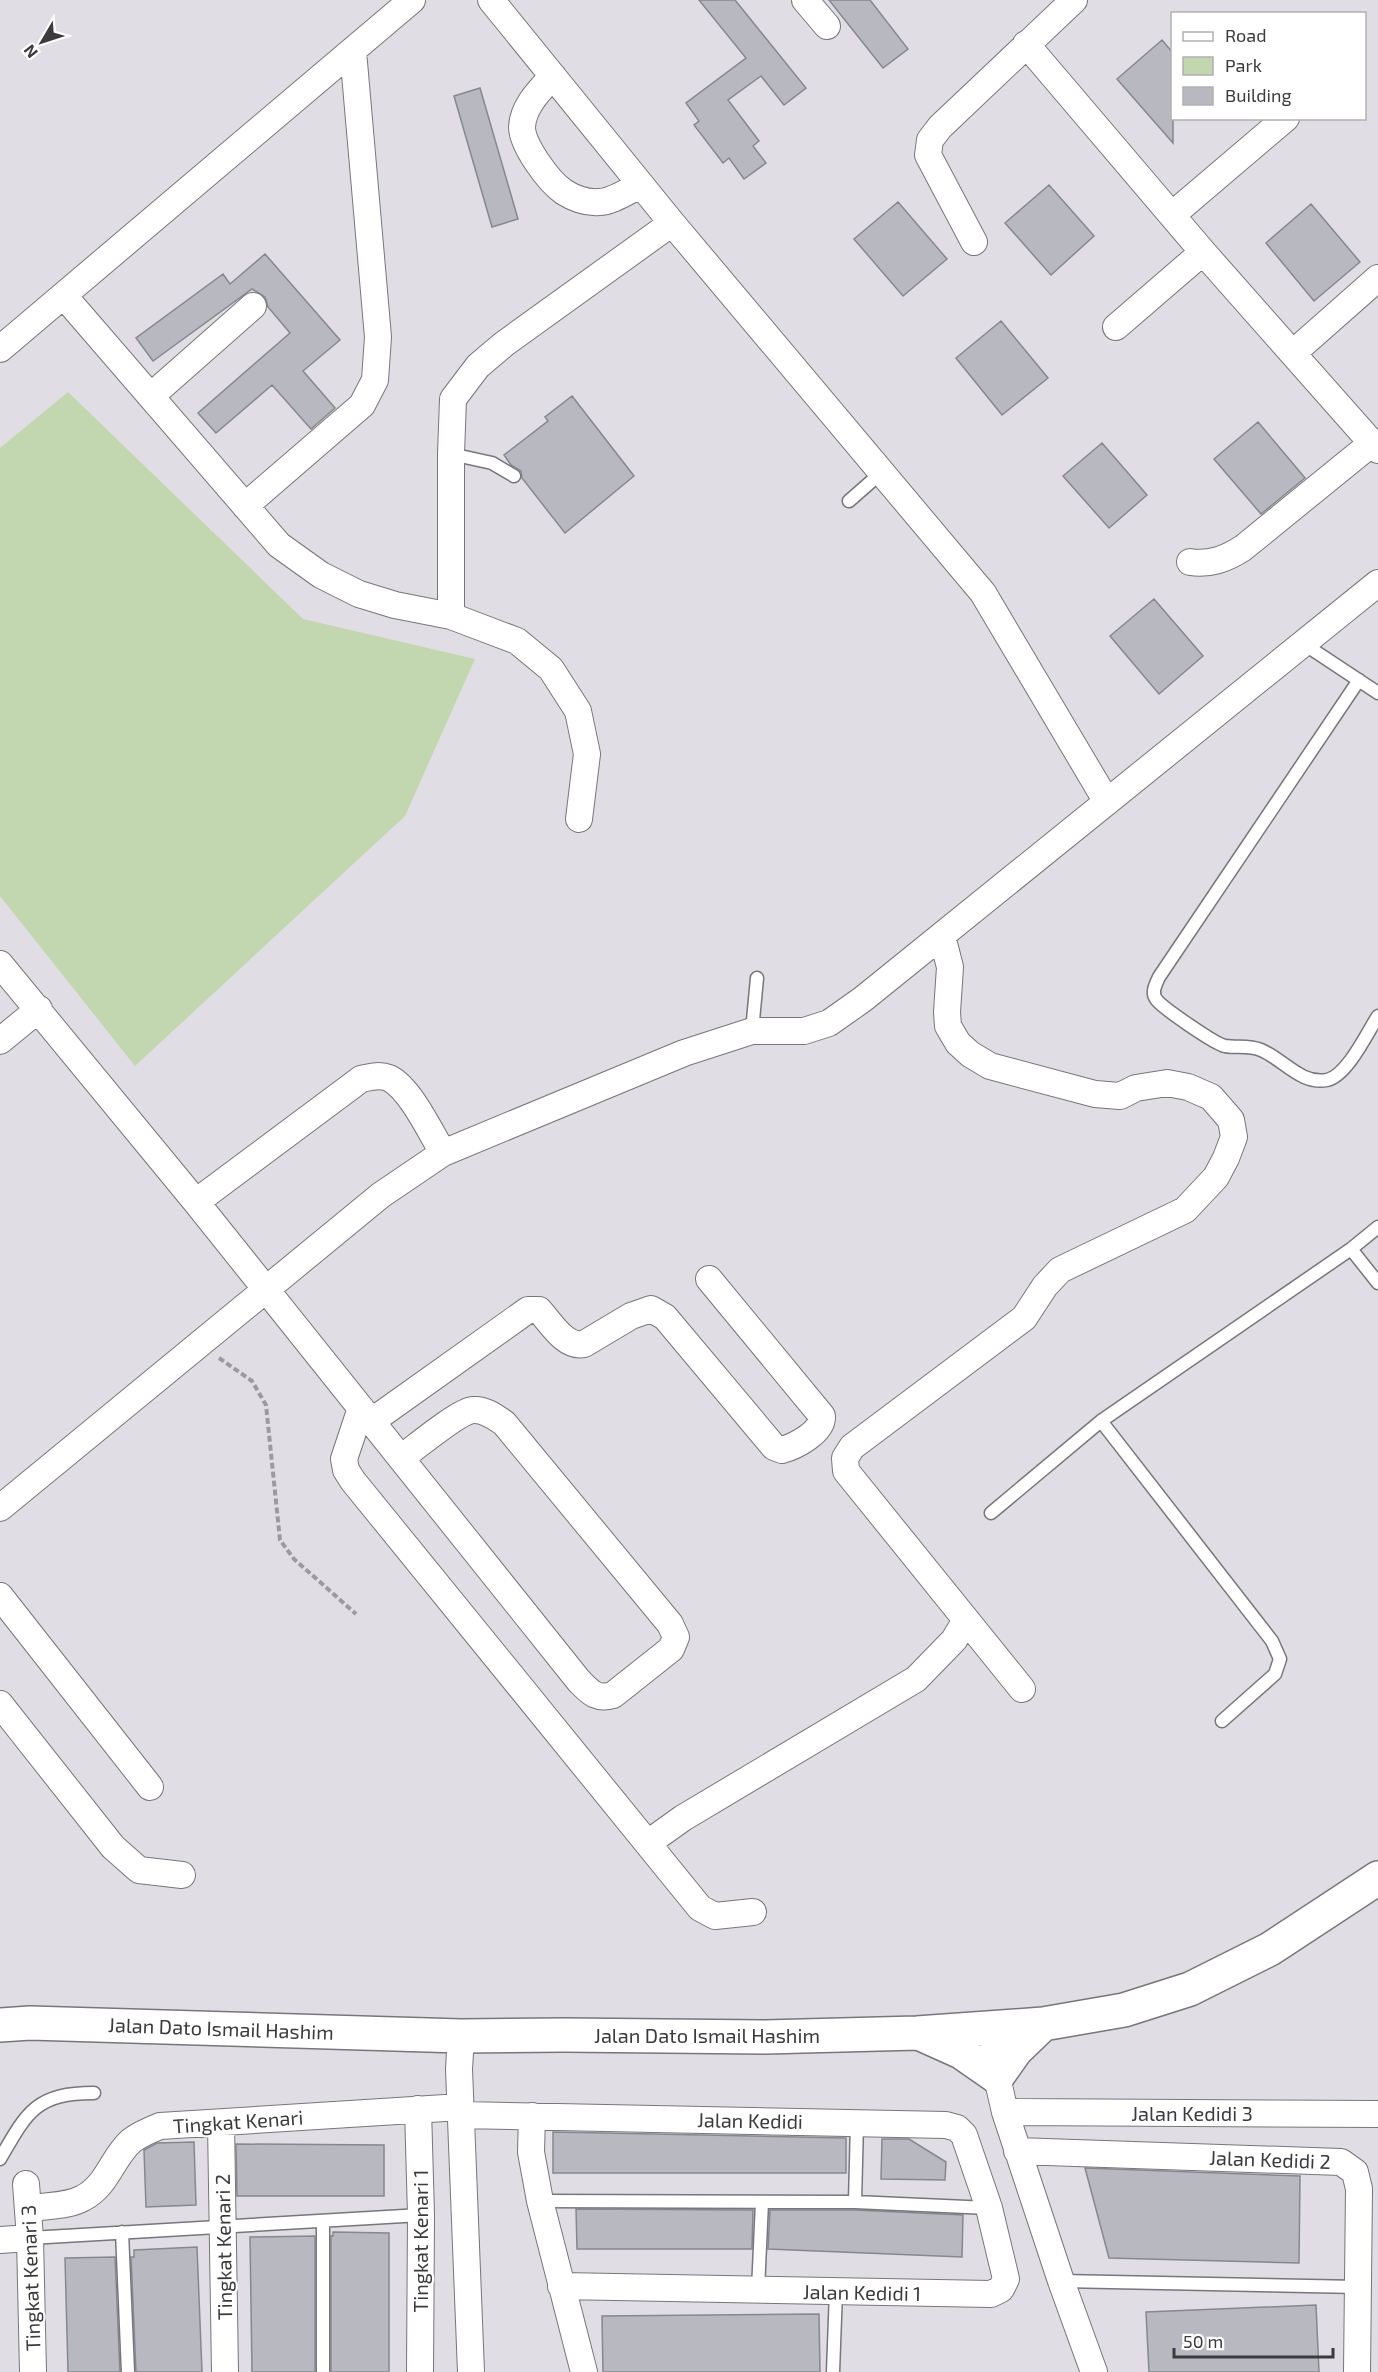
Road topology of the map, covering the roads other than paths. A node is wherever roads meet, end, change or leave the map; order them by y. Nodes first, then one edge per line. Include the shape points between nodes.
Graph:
1 (412, 0) edge
2 (491, 0) edge
3 (805, 0) edge
4 (1074, 0) edge
5 (827, 26) dead end
6 (1026, 44) junction
7 (353, 51) junction
8 (553, 76) junction
9 (1284, 120) edge
10 (642, 185) junction
11 (1172, 215) junction
12 (672, 223) junction
13 (974, 242) dead end
14 (1203, 252) junction
15 (1378, 278) edge
16 (64, 296) junction
17 (253, 306) dead end
18 (1116, 327) dead end
19 (0, 349) edge
20 (1293, 353) junction
21 (151, 396) junction
22 (1375, 447) edge
23 (451, 454) junction
24 (882, 472) junction
25 (514, 476) dead end
26 (849, 501) dead end
27 (245, 506) junction
28 (1190, 562) dead end
29 (1378, 583) edge
30 (451, 616) junction
31 (1304, 644) junction
32 (1359, 680) junction
33 (1378, 693) edge
34 (1107, 802) junction
35 (579, 819) dead end
36 (942, 936) junction
37 (0, 964) edge
38 (757, 978) dead end
39 (39, 1009) junction
40 (1378, 1016) edge
41 (752, 1031) junction
42 (0, 1041) edge
43 (443, 1153) junction
44 (195, 1202) junction
45 (1378, 1227) edge
46 (1351, 1249) junction
47 (710, 1279) dead end
48 (1378, 1283) edge
49 (265, 1289) junction
50 (366, 1414) junction
51 (1101, 1421) junction
52 (401, 1458) junction
53 (0, 1508) edge
54 (991, 1514) dead end
55 (0, 1596) edge
56 (966, 1620) junction
57 (1022, 1689) dead end
58 (0, 1704) edge
59 (1222, 1721) dead end
60 (150, 1787) dead end
61 (648, 1843) junction
62 (182, 1875) dead end
63 (1378, 1878) edge
64 (753, 1912) dead end
65 (1043, 2024) junction
66 (0, 2025) edge
67 (992, 2027) junction
68 (917, 2033) junction
69 (461, 2036) junction
70 (997, 2076) junction
71 (94, 2093) dead end
72 (417, 2109) junction
73 (461, 2111) junction
74 (1005, 2112) junction
75 (1378, 2114) edge
76 (532, 2116) junction
77 (857, 2122) junction
78 (221, 2123) junction
79 (964, 2136) joint
80 (1017, 2151) junction
81 (0, 2159) edge
82 (34, 2199) joint
83 (540, 2201) junction
84 (762, 2202) junction
85 (855, 2202) junction
86 (989, 2208) junction
87 (421, 2215) junction
88 (323, 2222) junction
89 (222, 2226) junction
90 (122, 2232) junction
91 (30, 2238) junction
92 (0, 2240) edge
93 (1061, 2281) junction
94 (561, 2286) junction
95 (1359, 2287) junction
96 (759, 2290) junction
97 (836, 2291) junction
98 (33, 2372) edge
99 (128, 2372) edge
100 (225, 2372) edge
101 (323, 2372) edge
102 (420, 2372) edge
103 (471, 2372) edge
104 (584, 2372) edge
105 (833, 2372) edge
106 (1094, 2372) edge
107 (1357, 2372) edge

1 - 7 street
2 - 8 street
3 - 5 street
4 - 6 street
6 - 11 street
6 - 13 street via 930,140 928,155
7 - 16 street
7 - 27 street via 378,337 375,380 362,405
8 - 10 street
8 - 10 street via 534,97 522,127 525,141 549,177 562,191 582,202 601,202
9 - 11 street
10 - 12 street
11 - 14 street
12 - 23 street via 478,366 453,399
12 - 24 street
14 - 18 street
14 - 20 street
15 - 20 street
16 - 19 street
16 - 21 street
17 - 21 street
20 - 22 street
21 - 27 street
22 - 28 street via 1243,548 1215,561
23 - 25 lane via 492,463
23 - 30 street
24 - 26 lane
24 - 34 street via 983,593
27 - 30 street via 279,545 321,575 359,594
29 - 31 street
30 - 35 street via 517,640 551,669 579,711 587,754
31 - 32 lane
31 - 34 street
32 - 33 lane
32 - 40 lane via 1159,977 1154,990 1165,1008 1210,1039 1224,1046 1263,1050 1312,1081 1337,1076
34 - 36 street
36 - 41 street via 829,1023 804,1031
36 - 56 street via 950,967 948,1026 970,1054 990,1066 1095,1094 1120,1096 1136,1088 1167,1083 1188,1087 1211,1097 1224,1109 1234,1137 1216,1177 1185,1210 1060,1269 1024,1318 852,1447 845,1458 846,1470
37 - 39 street
38 - 41 lane
39 - 42 street
39 - 44 street
41 - 43 street via 684,1053
43 - 44 street via 412,1100 389,1079 374,1076 361,1079
43 - 49 street via 381,1195
44 - 49 street
45 - 46 lane
46 - 48 lane
46 - 51 lane
47 - 50 street via 822,1416 819,1428 791,1448 774,1447 665,1317 651,1309 576,1346 539,1310 528,1310
49 - 50 street
49 - 53 street
50 - 52 street
50 - 61 street via 344,1459 346,1470
51 - 54 lane
51 - 59 lane via 1272,1641 1280,1659 1275,1674
52 - 52 street via 594,1696 613,1695 672,1649 676,1637 670,1624 504,1423 489,1413 473,1410
55 - 60 street
56 - 57 street
56 - 61 street via 954,1640 916,1679 683,1818
58 - 62 street via 113,1847 139,1870
61 - 64 street via 700,1908 716,1916
63 - 65 main road, Jalan Dato Ismail Hashim via 1270,1949 1190,1989 1125,2010
65 - 67 main road, Jalan Dato Ismail Hashim
65 - 70 main road
66 - 69 main road, Jalan Dato Ismail Hashim
67 - 68 main road, Jalan Dato Ismail Hashim
67 - 70 street
68 - 69 main road, Jalan Dato Ismail Hashim
68 - 70 main road via 962,2052
69 - 73 street
70 - 74 street
71 - 81 lane via 60,2096 30,2111
72 - 73 street, Tingkat Kenari
72 - 78 street, Tingkat Kenari
72 - 87 street, Tingkat Kenari 1
73 - 76 street, Jalan Kedidi
73 - 103 street
74 - 75 street, Jalan Kedidi 3
74 - 80 street
76 - 77 street, Jalan Kedidi
76 - 83 street via 531,2152
77 - 79 street, Jalan Kedidi via 946,2125 957,2128
77 - 85 lane
78 - 82 street, Tingkat Kenari via 147,2130 130,2142 98,2187 83,2198 65,2204
78 - 89 street, Tingkat Kenari 2
79 - 86 street, Jalan Kedidi 1
80 - 93 street
80 - 95 street, Jalan Kedidi 2 via 1341,2162 1354,2172 1359,2189
82 - 91 street, Tingkat Kenari 3
83 - 84 lane
83 - 94 street
84 - 85 lane
84 - 96 lane
85 - 86 lane
86 - 97 street, Jalan Kedidi 1 via 1006,2279 1001,2289 991,2294
87 - 88 lane
87 - 102 street, Tingkat Kenari 1
88 - 89 lane
88 - 101 lane
89 - 90 lane
89 - 100 street, Tingkat Kenari 2
90 - 91 lane
90 - 99 lane
91 - 92 street
91 - 98 street, Tingkat Kenari 3
93 - 95 lane
93 - 106 street
94 - 96 street, Jalan Kedidi 1
94 - 104 street
95 - 107 street, Jalan Kedidi 2
96 - 97 street, Jalan Kedidi 1
97 - 105 lane

